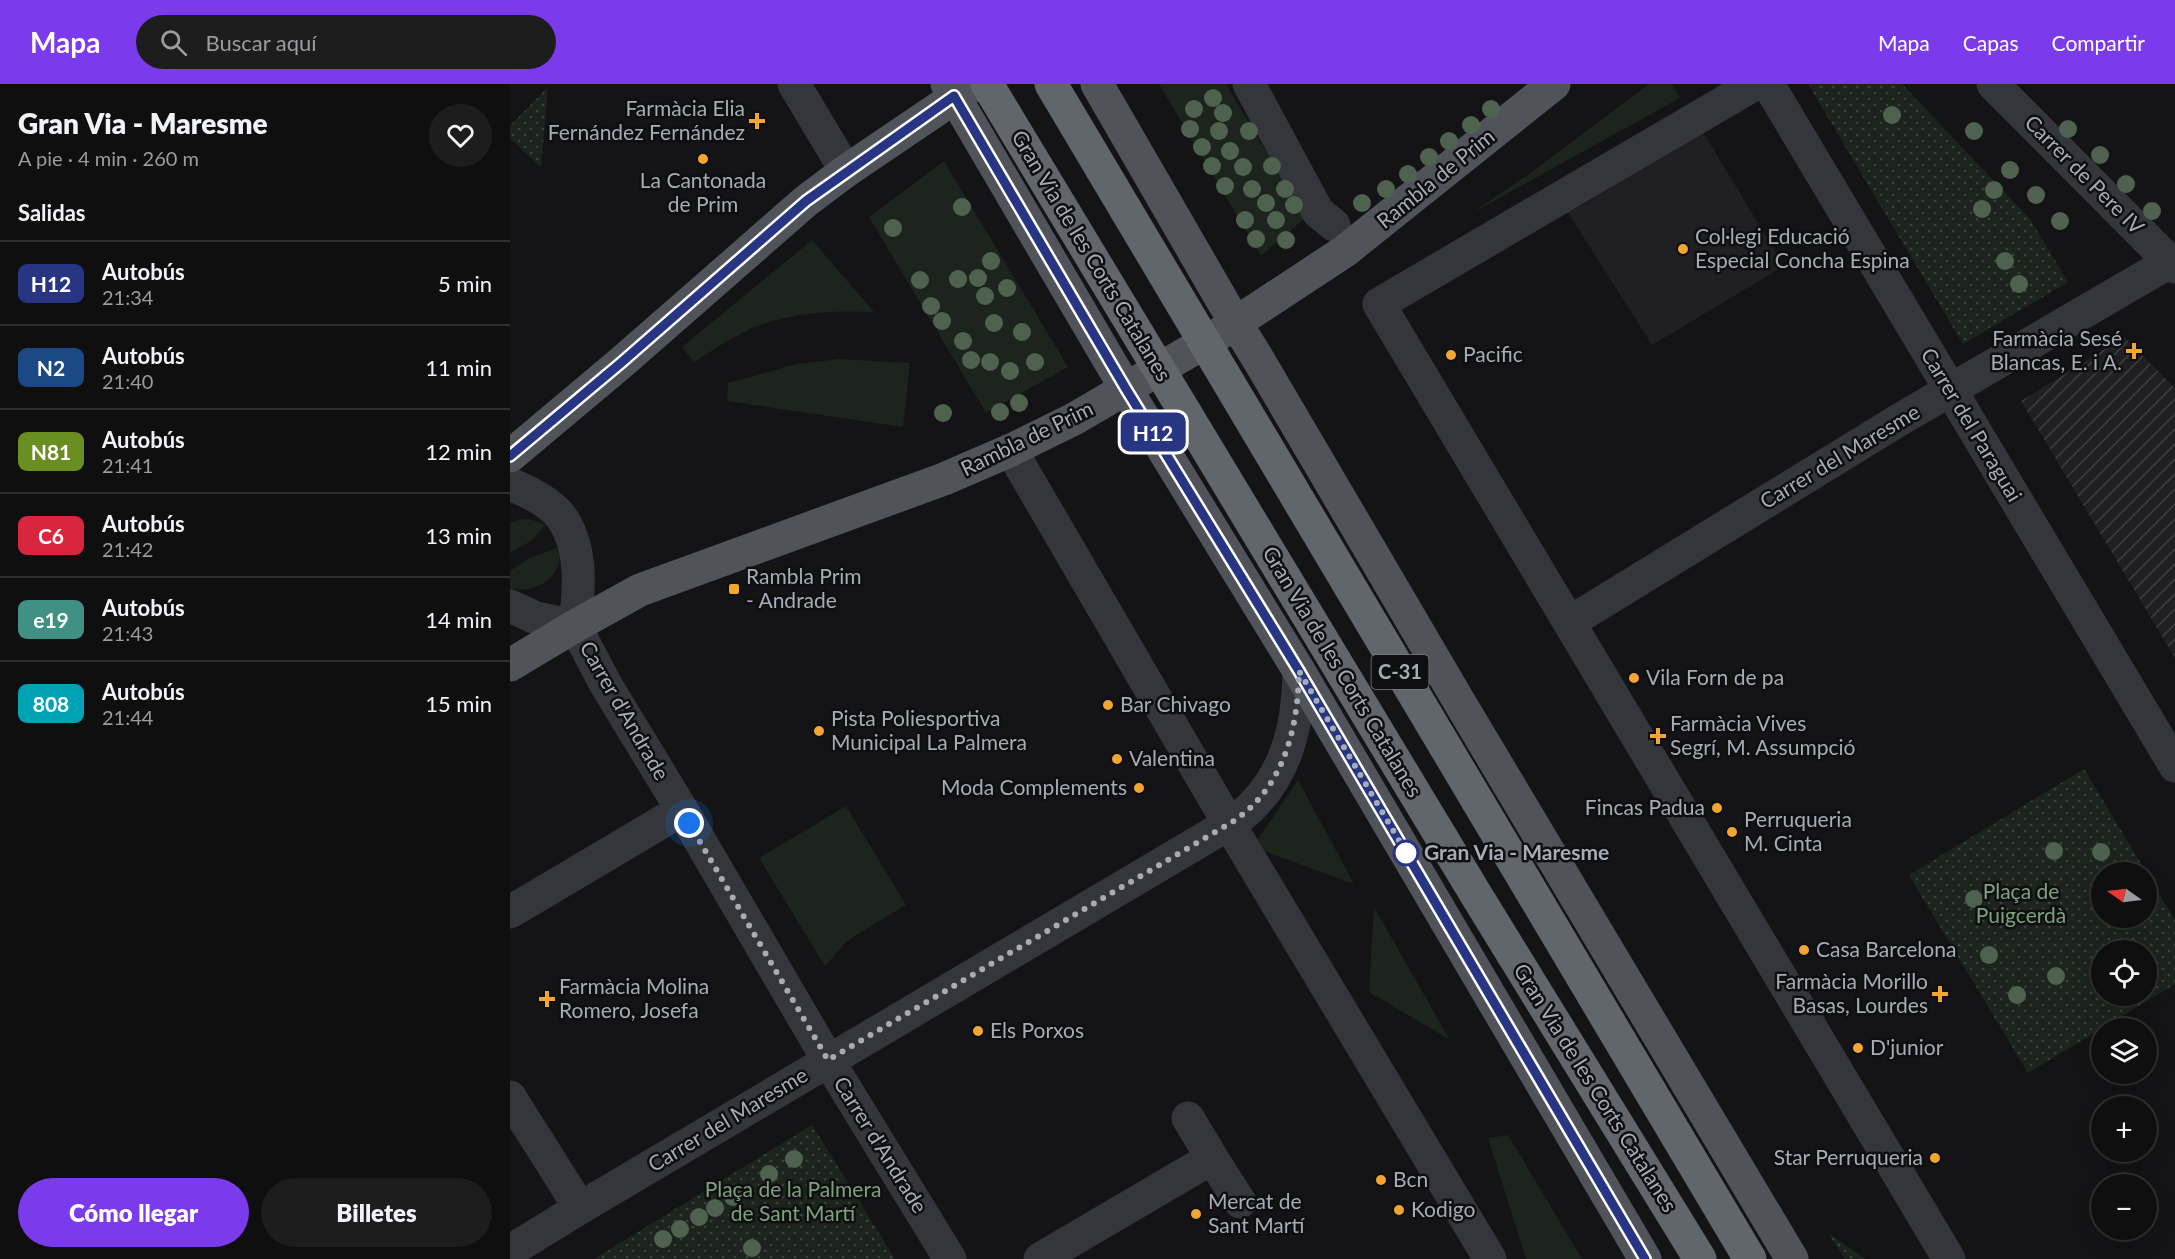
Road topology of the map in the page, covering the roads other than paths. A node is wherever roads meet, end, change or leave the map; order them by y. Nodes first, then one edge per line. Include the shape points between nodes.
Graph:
1 (794, 84) edge
2 (1051, 84) edge
3 (1097, 84) edge
4 (1249, 84) edge
5 (1554, 84) edge
6 (1755, 84) edge
7 (1768, 84) edge
8 (1993, 84) edge
9 (966, 87) edge
10 (846, 171) junction
11 (1335, 225) dead end
12 (2173, 263) edge
13 (1228, 329) junction
14 (1134, 384) junction
15 (1950, 390) junction
16 (1011, 450) junction
17 (510, 456) edge
18 (510, 484) edge
19 (510, 606) edge
20 (1570, 622) junction
21 (574, 626) junction
22 (510, 665) edge
23 (1299, 671) junction
24 (2175, 766) edge
25 (682, 810) junction
26 (1229, 824) junction
27 (510, 912) edge
28 (828, 1060) junction
29 (510, 1097) edge
30 (1188, 1118) dead end
31 (1212, 1158) junction
32 (1240, 1202) dead end
33 (580, 1208) junction
34 (510, 1251) edge
35 (950, 1259) edge
36 (1040, 1259) edge
37 (1490, 1259) edge
38 (1645, 1259) edge
39 (1700, 1259) edge
40 (1750, 1259) edge
41 (1792, 1259) edge
42 (1949, 1259) edge

1 - 10 street
2 - 40 highway, Gran Via de les Corts Catalanes / C-31
3 - 13 main road
4 - 11 street via 1318,212
5 - 13 main road, Rambla de Prim via 1345,251
6 - 20 street via 1379,304
7 - 15 street, Carrer del Paraguai
8 - 12 street, Carrer de Pere IV
9 - 10 main road
9 - 14 main road
9 - 39 highway, Gran Via de les Corts Catalanes / C-31 via 1475,893
10 - 17 main road
12 - 15 street, Carrer del Maresme
13 - 14 main road, Rambla de Prim
13 - 41 main road via 1460,703
14 - 16 main road, Rambla de Prim
14 - 23 main road
15 - 20 street, Carrer del Maresme
15 - 24 street, Carrer del Paraguai
16 - 21 main road, Rambla de Prim via 944,479 639,590
16 - 26 street
18 - 21 street via 548,505 564,520 579,571
19 - 21 street via 536,618
20 - 42 street
21 - 22 main road, Rambla de Prim
21 - 25 street, Carrer d'Andrade
23 - 26 street, Carrer del Maresme via 1298,704 1286,756 1267,792
23 - 38 main road
25 - 27 street
25 - 28 street, Carrer d'Andrade
26 - 28 street, Carrer del Maresme
26 - 37 street
28 - 33 street, Carrer del Maresme
28 - 35 street, Carrer d'Andrade
29 - 33 street
30 - 31 street
31 - 32 street
31 - 36 street
33 - 34 street, Carrer del Maresme

